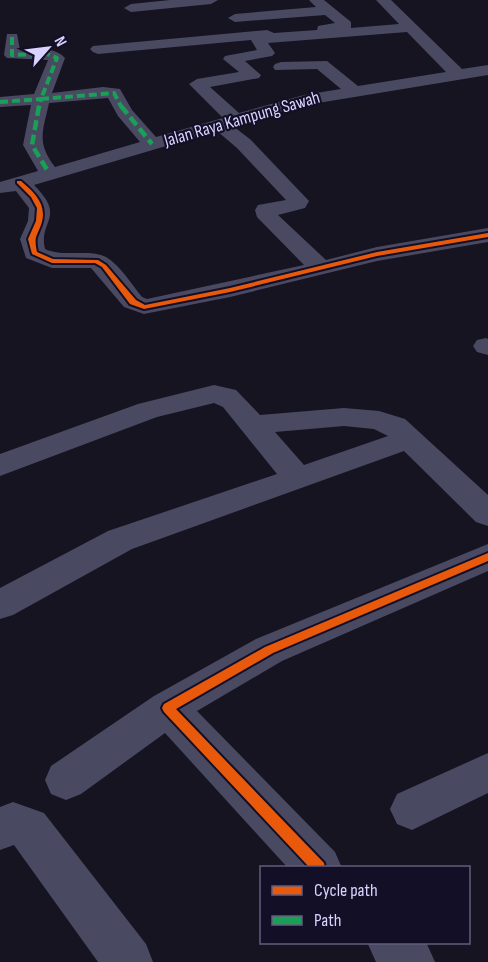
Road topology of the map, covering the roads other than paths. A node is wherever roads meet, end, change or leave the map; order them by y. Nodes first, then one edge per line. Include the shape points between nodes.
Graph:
1 (211, 0) edge
2 (316, 0) edge
3 (389, 1) edge
4 (127, 4) edge
5 (330, 10) junction
6 (226, 19) dead end
7 (409, 28) junction
8 (12, 37) dead end
9 (159, 44) junction
10 (281, 67) dead end
11 (104, 68) dead end
12 (488, 71) edge
13 (458, 75) junction
14 (354, 91) junction
15 (41, 99) junction
16 (0, 102) edge
17 (227, 122) junction
18 (152, 144) junction
19 (49, 173) junction
20 (9, 185) edge
21 (488, 235) edge
22 (320, 267) junction
23 (253, 425) junction
24 (409, 439) junction
25 (0, 466) edge
26 (296, 476) junction
27 (488, 514) edge
28 (488, 557) edge
29 (0, 605) edge
30 (168, 708) junction
31 (488, 772) edge
32 (66, 780) dead end
33 (412, 809) dead end
34 (0, 829) edge
35 (318, 866) edge
36 (393, 944) edge
37 (128, 962) edge
38 (410, 962) edge

1 - 4 street
2 - 5 street
3 - 7 street
4 - 9 street
5 - 6 street
5 - 9 street via 346,25
7 - 13 street
7 - 17 street via 258,39 267,53 231,59 253,75 197,84
8 - 15 street via 12,55 48,54 57,58
9 - 11 street via 95,43
10 - 14 street via 321,64
12 - 13 street, Jalan Raya Kampung Sawah
13 - 14 street, Jalan Raya Kampung Sawah
14 - 17 street, Jalan Raya Kampung Sawah via 303,99
15 - 16 street
15 - 18 street via 114,93 124,112
15 - 19 street via 30,142
17 - 18 street, Jalan Raya Kampung Sawah
17 - 22 street via 299,201 266,210 268,217
18 - 19 street, Jalan Raya Kampung Sawah
19 - 20 street, Jalan Raya Kampung Sawah
20 - 22 street via 36,197 42,209 31,239 34,253 52,261 96,261 133,302 144,307
21 - 22 street
23 - 24 street via 363,417 395,426
23 - 25 street via 233,401 214,394 105,424
23 - 26 street
24 - 26 street
24 - 27 street
26 - 29 street via 120,540
28 - 30 street via 268,650
30 - 32 street
30 - 35 street
31 - 33 street
34 - 37 street via 13,823 28,828
36 - 38 street

